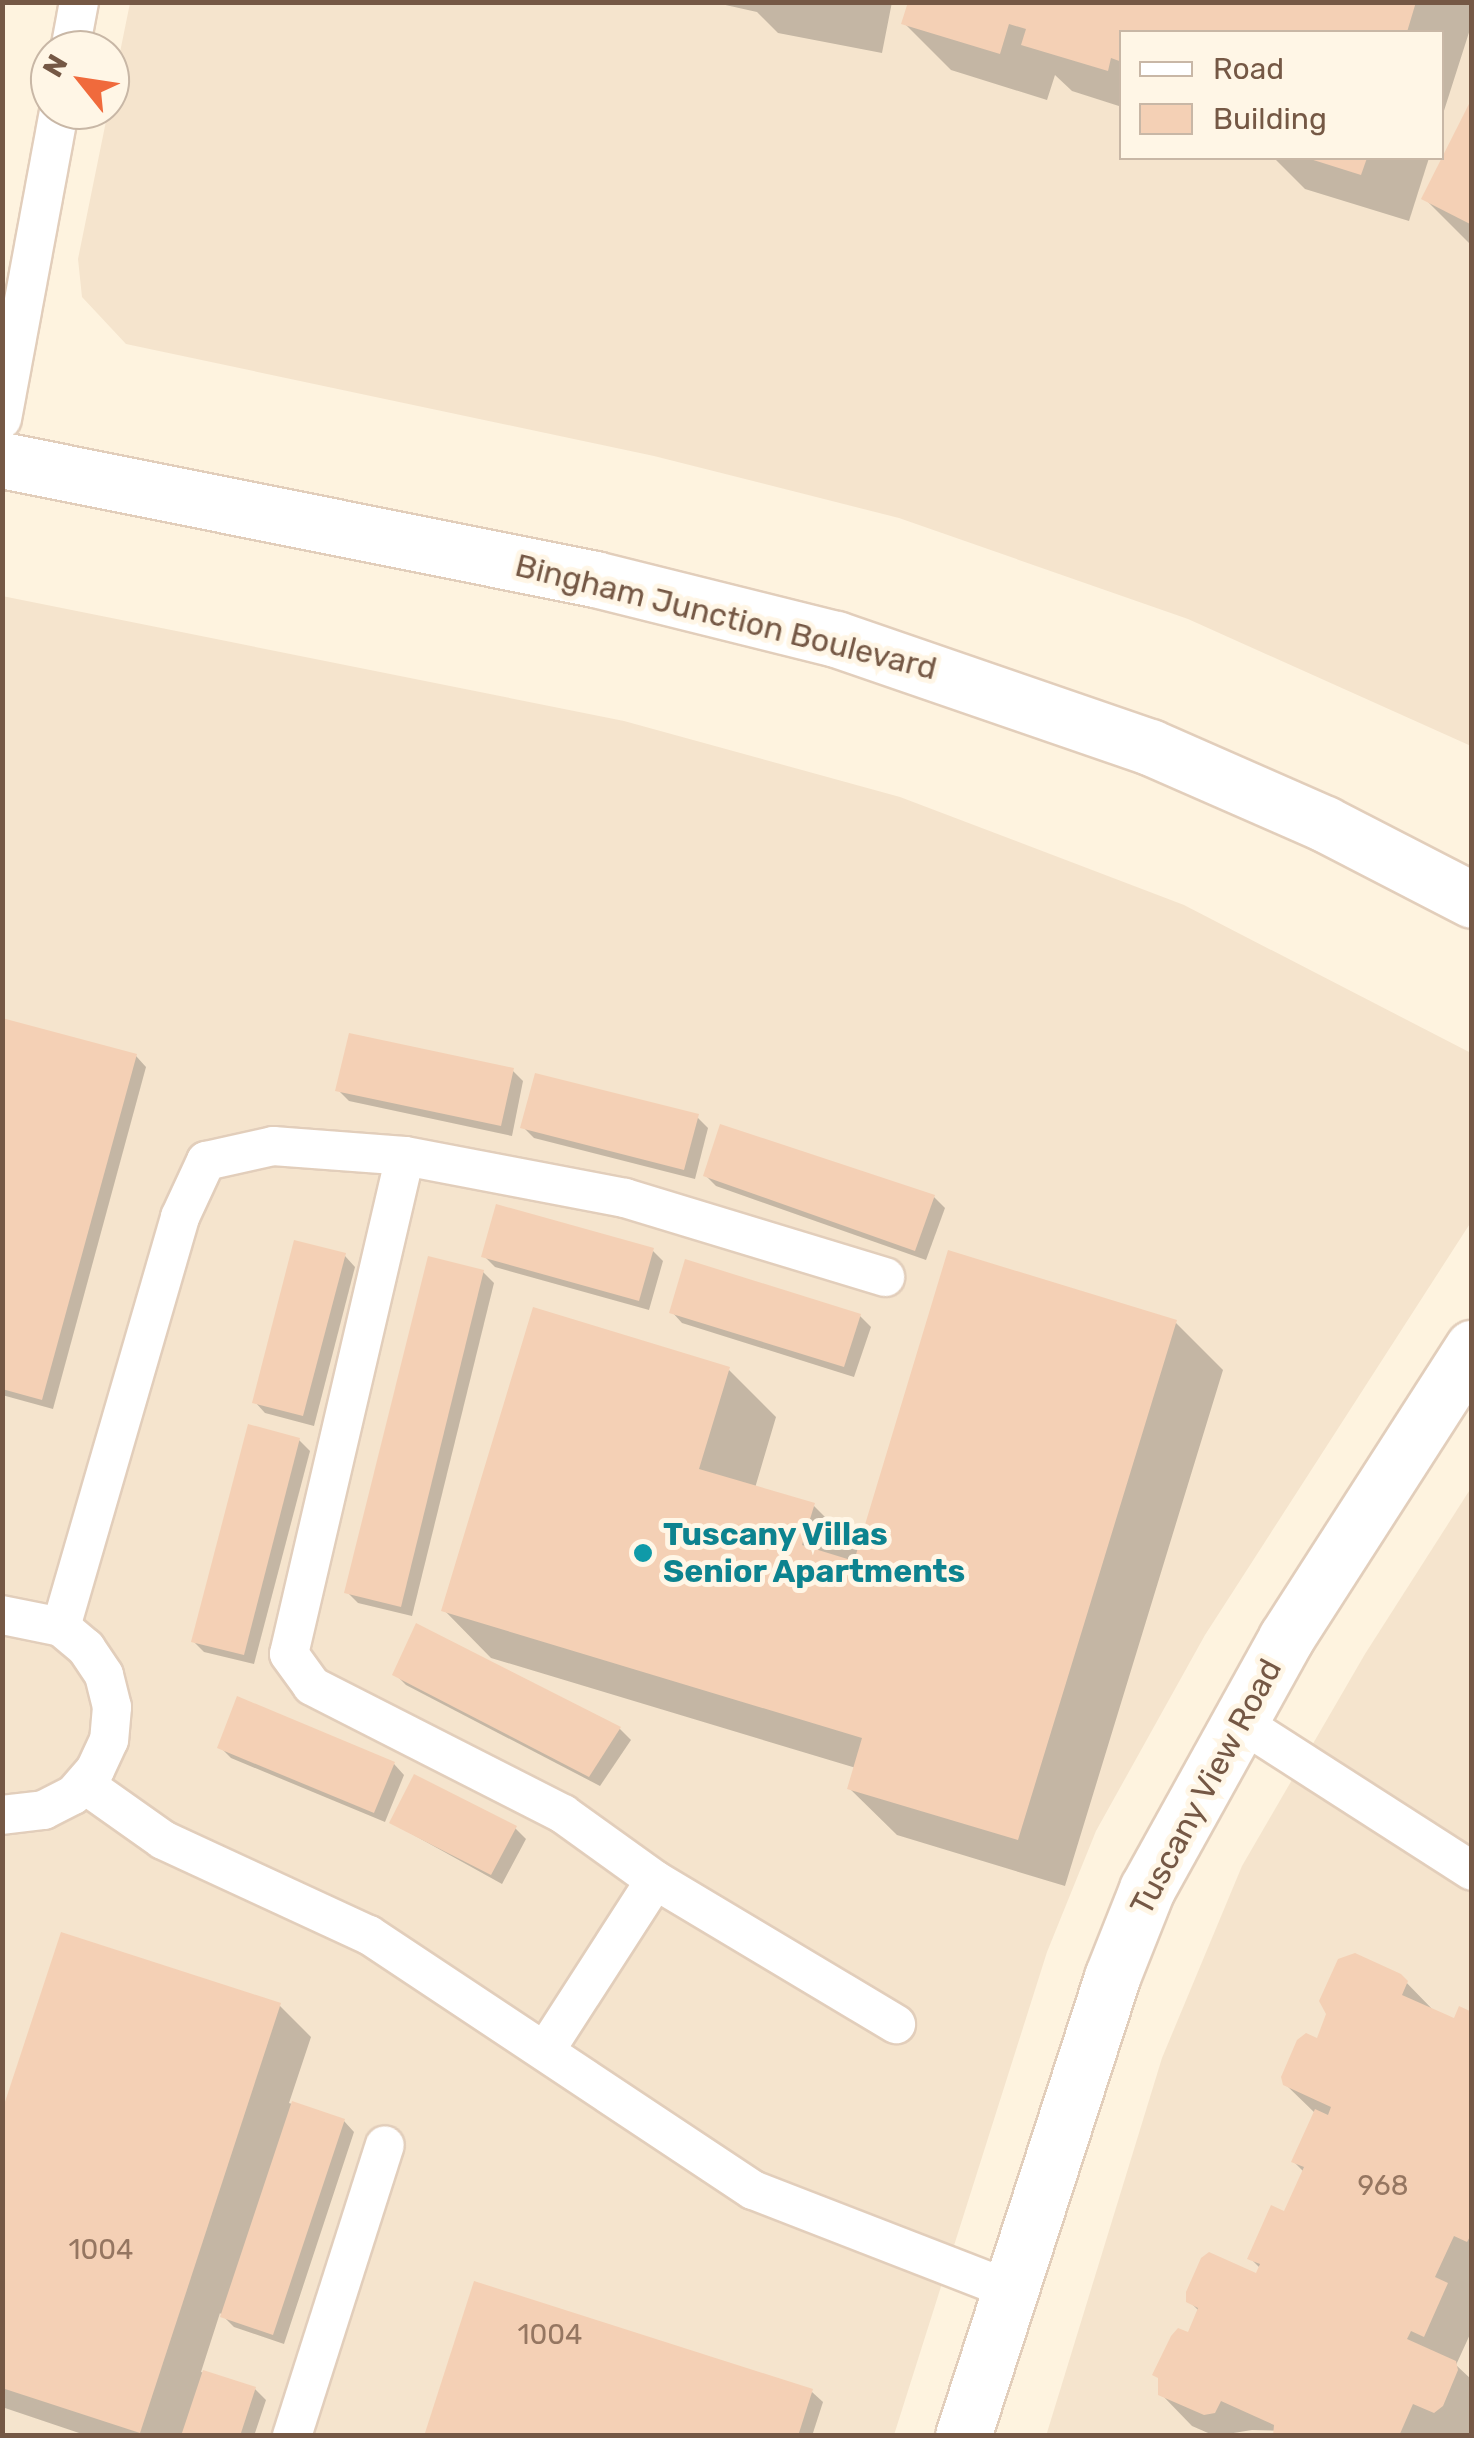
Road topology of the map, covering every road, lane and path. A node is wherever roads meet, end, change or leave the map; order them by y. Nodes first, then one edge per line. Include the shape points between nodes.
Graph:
1 (79, 2) edge
2 (74, 30) edge
3 (55, 130) edge
4 (2, 419) edge
5 (2, 460) edge
6 (1472, 900) edge
7 (404, 1156) junction
8 (885, 1278) dead end
9 (1472, 1348) edge
10 (2, 1615) edge
11 (61, 1628) junction
12 (1236, 1720) junction
13 (84, 1784) junction
14 (2, 1815) edge
15 (1472, 1871) edge
16 (655, 1880) junction
17 (896, 2024) dead end
18 (546, 2051) junction
19 (385, 2145) dead end
20 (1008, 2289) junction
21 (292, 2436) edge
22 (962, 2436) edge

1 - 2 lane
3 - 4 lane
5 - 6 main road, Bingham Junction Boulevard via 595,579 836,639 1150,747 1326,824
7 - 8 lane via 625,1198
7 - 11 lane via 273,1146 206,1161 180,1217
7 - 16 lane via 289,1654 312,1686 563,1814
9 - 12 main road, Tuscany View Road
10 - 11 lane
11 - 13 lane via 104,1675 112,1707 109,1740
12 - 15 lane
12 - 20 main road, Tuscany View Road via 1147,1888
13 - 14 lane via 44,1810
13 - 18 lane via 164,1840 369,1935
16 - 17 lane
16 - 18 lane
18 - 20 lane via 754,2190
19 - 21 lane
20 - 22 main road, Tuscany View Road

